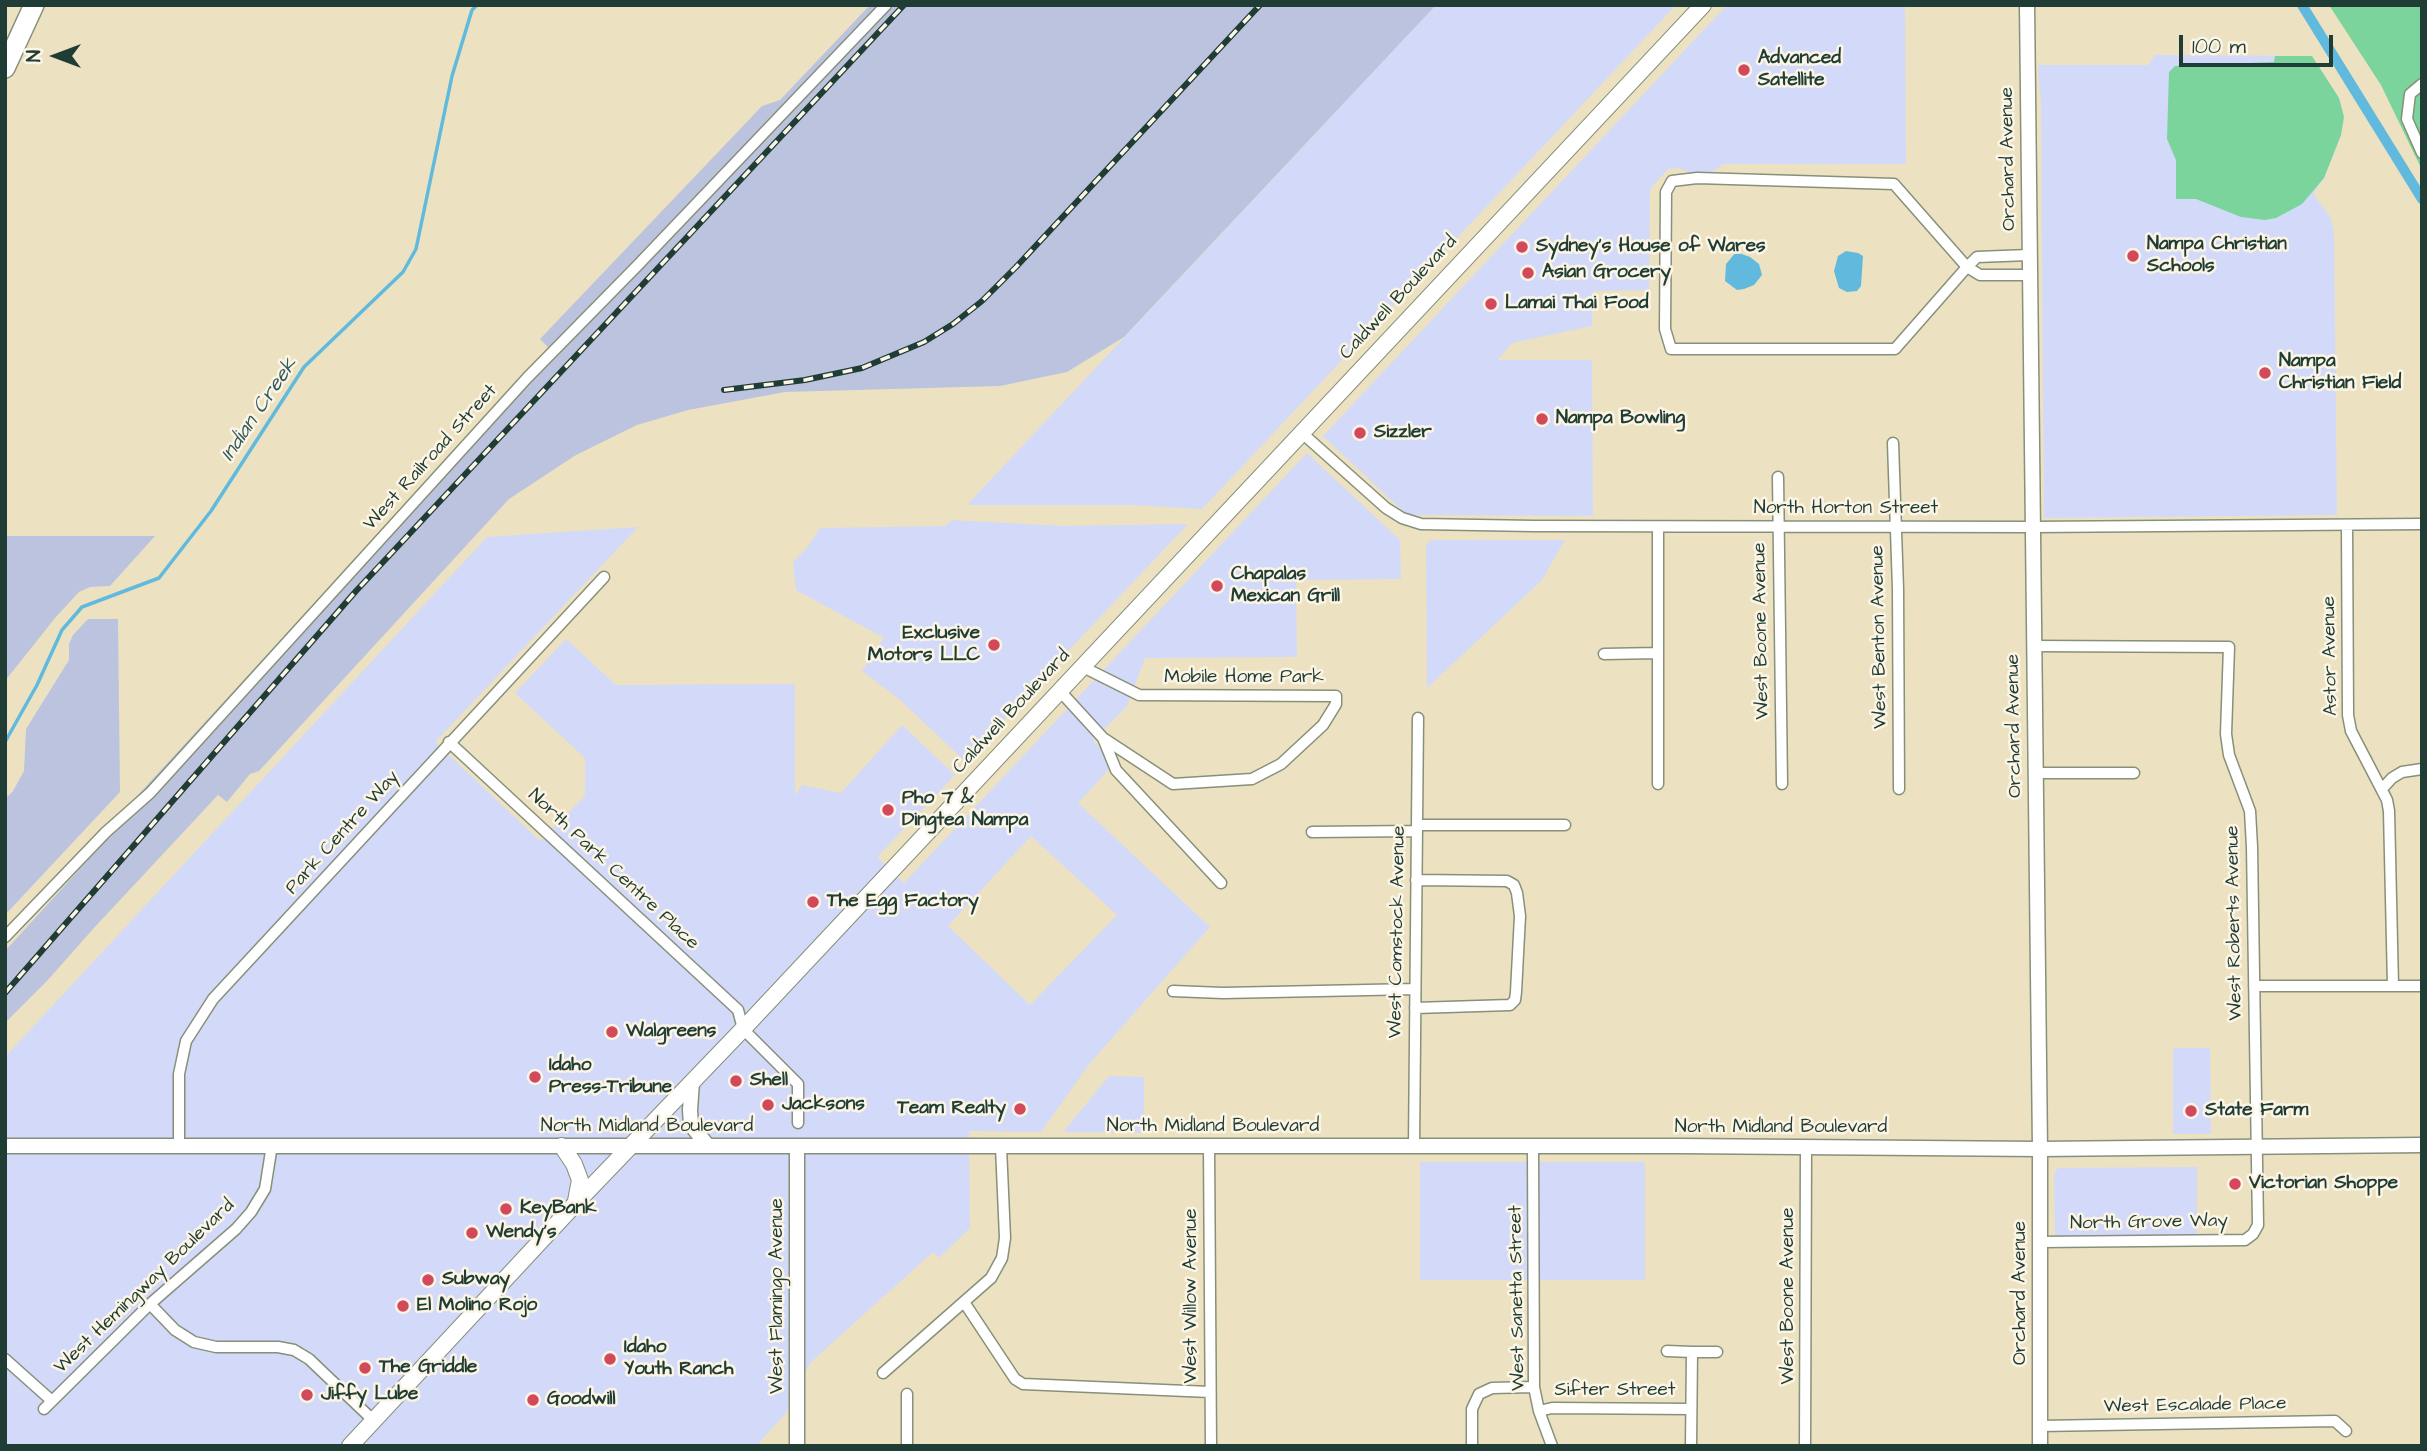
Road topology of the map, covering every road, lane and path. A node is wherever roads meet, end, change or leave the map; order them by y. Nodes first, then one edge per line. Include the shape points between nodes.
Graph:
1 (34, 5) edge
2 (886, 5) edge
3 (1703, 5) edge
4 (2027, 5) edge
5 (5, 68) edge
6 (2422, 85) edge
7 (2422, 153) edge
8 (2029, 256) junction
9 (1967, 267) junction
10 (2029, 275) junction
11 (1302, 433) junction
12 (1894, 443) dead end
13 (1778, 477) dead end
14 (2422, 524) edge
15 (2347, 525) junction
16 (1658, 527) junction
17 (1778, 527) junction
18 (1896, 527) junction
19 (2033, 527) junction
20 (604, 577) dead end
21 (2034, 646) junction
22 (1658, 653) junction
23 (1604, 654) dead end
24 (1083, 667) junction
25 (1060, 691) junction
26 (1418, 718) dead end
27 (1103, 738) junction
28 (449, 742) junction
29 (2422, 769) edge
30 (2035, 772) junction
31 (2134, 773) dead end
32 (1658, 784) dead end
33 (1782, 784) dead end
34 (1899, 789) dead end
35 (2382, 789) junction
36 (1565, 825) dead end
37 (1417, 828) junction
38 (1312, 832) dead end
39 (1416, 880) junction
40 (1221, 883) dead end
41 (5, 937) edge
42 (2254, 986) junction
43 (2393, 986) junction
44 (2422, 986) edge
45 (1415, 989) junction
46 (1173, 991) dead end
47 (1415, 1008) junction
48 (744, 1030) junction
49 (692, 1082) junction
50 (798, 1123) dead end
51 (178, 1145) junction
52 (2422, 1145) edge
53 (5, 1146) edge
54 (272, 1146) junction
55 (562, 1146) junction
56 (631, 1146) junction
57 (708, 1146) junction
58 (797, 1146) junction
59 (1209, 1146) junction
60 (1413, 1146) junction
61 (1001, 1147) junction
62 (1807, 1147) junction
63 (2257, 1147) junction
64 (1533, 1148) junction
65 (2040, 1149) junction
66 (576, 1203) junction
67 (2040, 1242) junction
68 (964, 1302) junction
69 (150, 1304) junction
70 (1667, 1351) dead end
71 (1692, 1352) junction
72 (1717, 1352) dead end
73 (5, 1359) edge
74 (883, 1373) dead end
75 (1534, 1387) junction
76 (1210, 1392) junction
77 (907, 1394) dead end
78 (1691, 1409) junction
79 (1539, 1410) junction
80 (374, 1421) junction
81 (2040, 1426) junction
82 (2346, 1432) dead end
83 (350, 1446) edge
84 (797, 1446) edge
85 (907, 1446) edge
86 (1211, 1446) edge
87 (1472, 1446) edge
88 (1552, 1446) edge
89 (1691, 1446) edge
90 (1805, 1446) edge
91 (2040, 1446) edge

1 - 5 highway
2 - 41 street, West Railroad Street via 527,379 150,793
3 - 11 main road, Caldwell Boulevard
4 - 8 street, Orchard Avenue
6 - 7 street via 2410,94 2407,119
8 - 9 street via 1977,257
8 - 10 street, Orchard Avenue
9 - 9 street via 1895,349 1671,349 1665,329 1666,192 1672,181 1697,178 1894,184
9 - 10 street via 1980,275
10 - 19 street, Orchard Avenue
11 - 16 street, North Horton Street via 1386,508 1414,523
11 - 24 main road, Caldwell Boulevard
12 - 18 street, West Benton Avenue
13 - 17 street, West Boone Avenue
14 - 15 street, North Horton Street
15 - 19 street, North Horton Street
15 - 35 street, Astor Avenue via 2348,715 2358,747
16 - 17 street, North Horton Street
16 - 22 street
17 - 18 street, North Horton Street
17 - 33 street, West Boone Avenue
18 - 19 street, North Horton Street
18 - 34 street, West Benton Avenue
19 - 21 street, Orchard Avenue
20 - 28 street, Park Centre Way
21 - 30 street, Orchard Avenue
21 - 42 street, West Roberts Avenue via 2229,647 2226,734 2250,811
22 - 23 street
22 - 32 street
24 - 25 main road, Caldwell Boulevard
24 - 27 street, Mobile Home Park via 1139,695 1336,696 1336,705 1323,725 1281,764 1252,779 1173,784
25 - 27 street, Mobile Home Park
25 - 48 main road, Caldwell Boulevard
26 - 37 street, West Comstock Avenue
27 - 40 street, Mobile Home Park via 1116,770
28 - 48 street, North Park Centre Place via 737,1010
28 - 51 street, Park Centre Way via 196,1024 186,1041 179,1074
29 - 35 street via 2402,772
30 - 31 street
30 - 65 street, Orchard Avenue
35 - 43 street, Astor Avenue via 2389,811
36 - 37 street
37 - 38 street
37 - 39 street, West Comstock Avenue
39 - 45 street, West Comstock Avenue
39 - 47 street via 1507,881 1517,893 1520,916 1517,992 1510,1005
42 - 43 street
42 - 63 street, West Roberts Avenue
43 - 44 street
45 - 46 street
45 - 47 street, West Comstock Avenue
47 - 60 street, West Comstock Avenue
48 - 49 main road, Caldwell Boulevard
48 - 50 street, North Park Centre Place via 798,1084
49 - 56 main road, Caldwell Boulevard
49 - 57 street via 691,1125
51 - 53 street, North Midland Boulevard
51 - 54 street, North Midland Boulevard
52 - 63 street, North Midland Boulevard
54 - 55 street, North Midland Boulevard
54 - 69 street, West Hemingway Boulevard via 265,1189 251,1212
55 - 56 street, North Midland Boulevard
55 - 66 main road via 580,1180
56 - 57 street, North Midland Boulevard
56 - 66 main road, Caldwell Boulevard
57 - 58 street, North Midland Boulevard
58 - 61 street, North Midland Boulevard
58 - 84 street, West Flamingo Avenue
59 - 60 street, North Midland Boulevard
59 - 61 street, North Midland Boulevard
59 - 76 street, West Willow Avenue
60 - 64 street, North Midland Boulevard
61 - 68 street via 1002,1258 990,1278
62 - 64 street, North Midland Boulevard
62 - 65 street, North Midland Boulevard
62 - 90 street, West Boone Avenue
63 - 65 street, North Midland Boulevard
63 - 67 street, North Grove Way via 2258,1225 2245,1240
64 - 75 street, West Sanetta Street
65 - 67 street, Orchard Avenue
66 - 80 main road, Caldwell Boulevard
67 - 81 street, Orchard Avenue
68 - 74 street
68 - 76 street via 1015,1379 1023,1384
69 - 73 street, West Hemingway Boulevard via 48,1405
69 - 80 street via 194,1342 294,1350
70 - 71 street
71 - 72 street
71 - 78 street
75 - 79 street, West Sanetta Street
75 - 87 street via 1492,1388 1479,1394 1472,1409
76 - 86 street, West Willow Avenue
77 - 85 street
78 - 79 street, Sifter Street
78 - 89 street
79 - 88 street, West Sanetta Street
80 - 83 main road, Caldwell Boulevard
81 - 82 street, West Escalade Place via 2335,1421
81 - 91 street, Orchard Avenue

